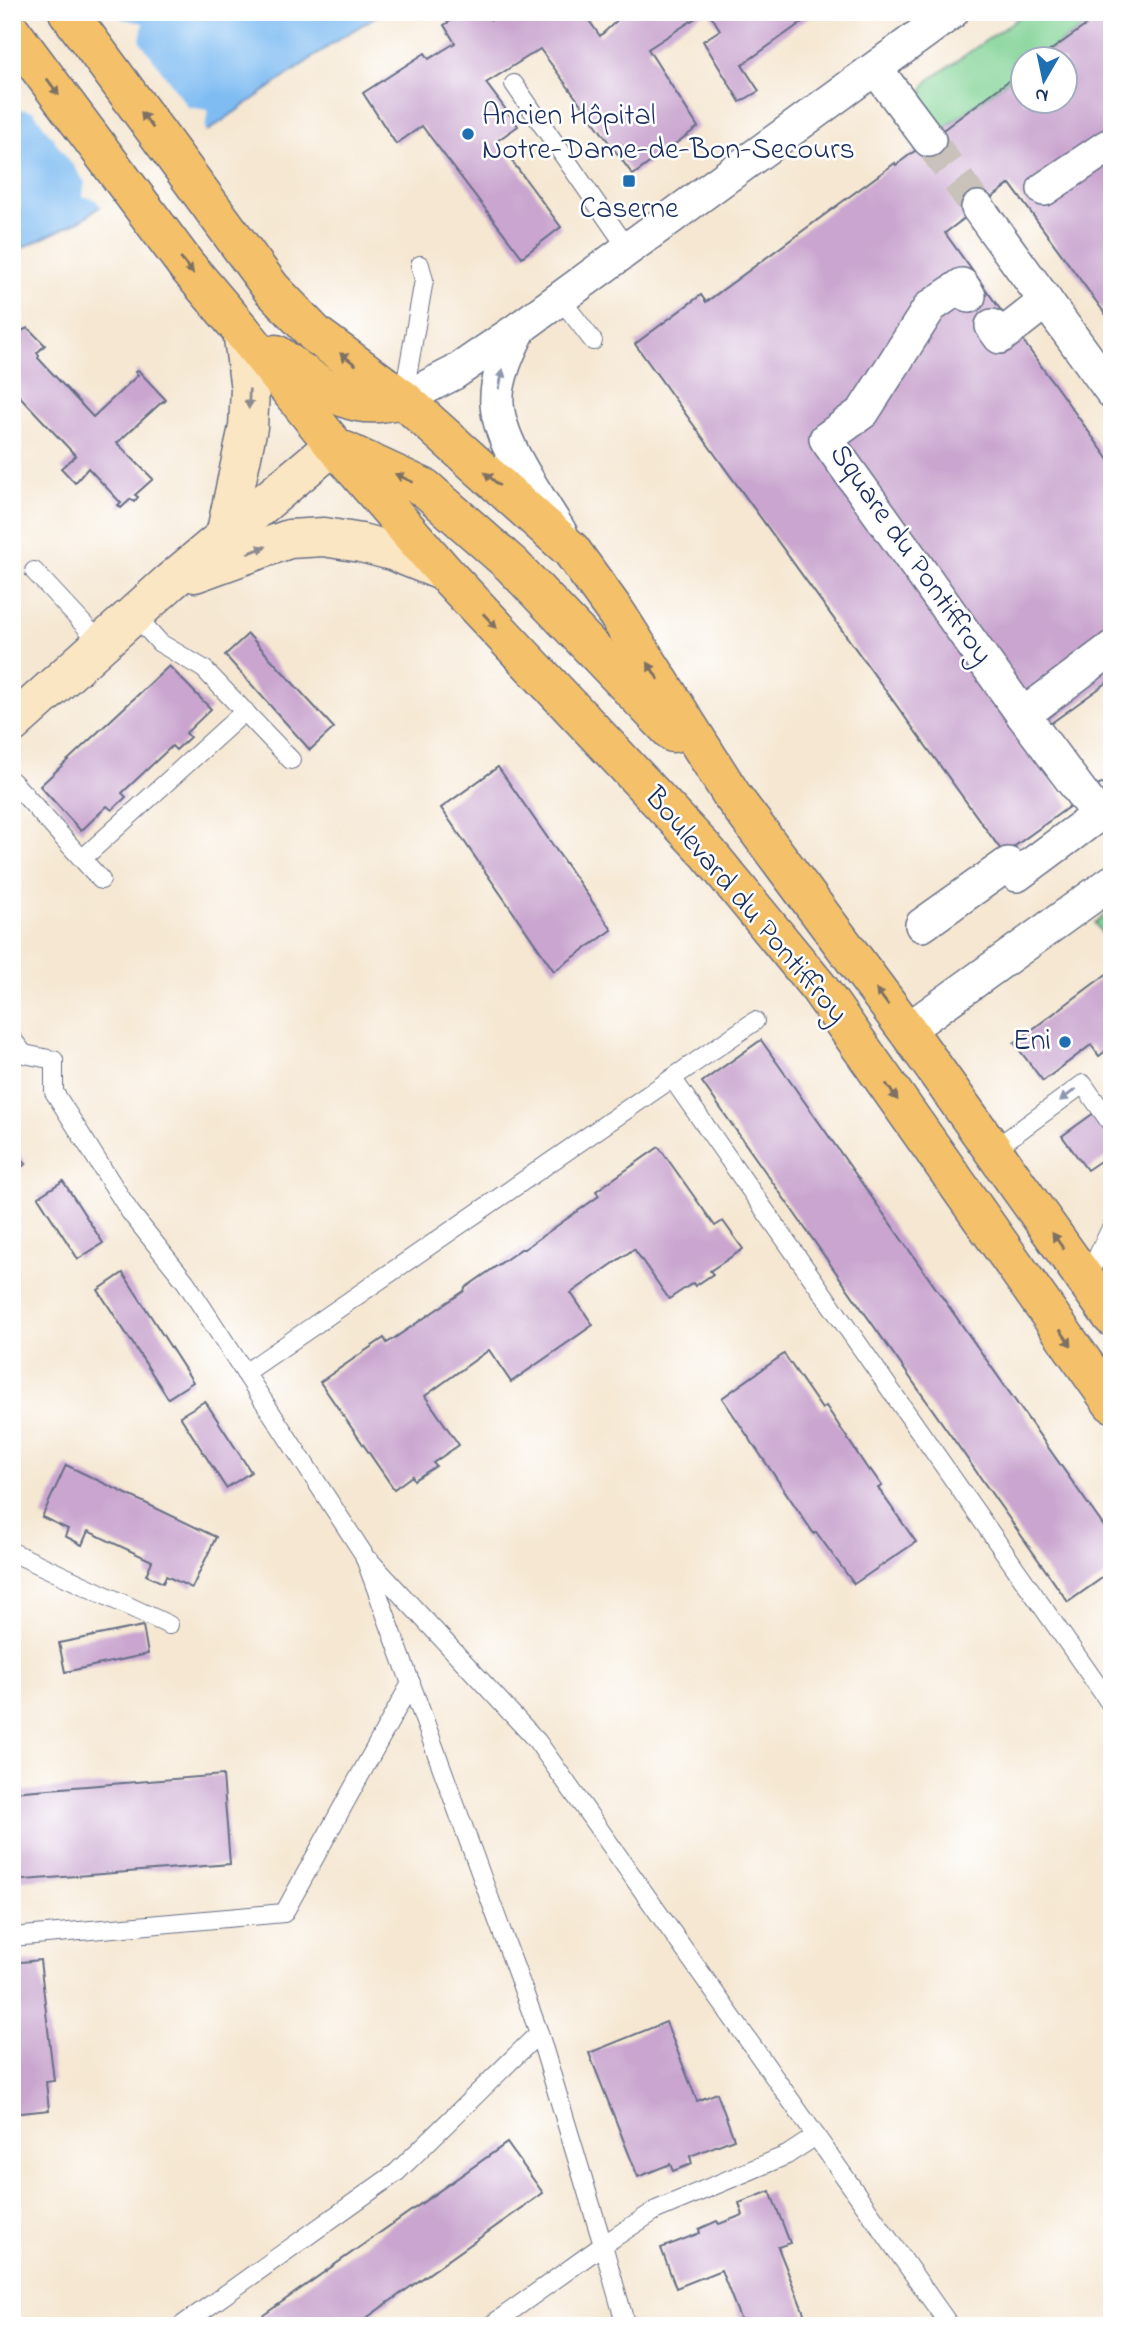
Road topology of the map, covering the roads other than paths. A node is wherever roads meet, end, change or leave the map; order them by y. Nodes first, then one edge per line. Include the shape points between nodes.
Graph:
1 (68, 12) edge
2 (952, 12) edge
3 (12, 32) edge
4 (876, 69) junction
5 (514, 84) dead end
6 (929, 140) tunnel mouth
7 (1112, 151) edge
8 (1044, 189) dead end
9 (978, 208) tunnel mouth
10 (628, 249) junction
11 (420, 265) dead end
12 (970, 296) dead end
13 (561, 298) junction
14 (1046, 301) junction
15 (992, 326) dead end
16 (521, 327) junction
17 (242, 331) junction
18 (593, 341) dead end
19 (1112, 392) edge
20 (403, 399) junction
21 (334, 445) junction
22 (225, 536) junction
23 (571, 550) junction
24 (34, 571) dead end
25 (444, 572) junction
26 (170, 582) junction
27 (134, 614) junction
28 (101, 643) junction
29 (1112, 648) edge
30 (245, 711) junction
31 (1023, 715) junction
32 (12, 724) edge
33 (291, 760) dead end
34 (12, 781) edge
35 (733, 797) junction
36 (82, 859) junction
37 (101, 880) dead end
38 (1112, 882) edge
39 (922, 925) dead end
40 (755, 1021) dead end
41 (907, 1030) junction
42 (12, 1039) edge
43 (672, 1078) junction
44 (1112, 1125) edge
45 (993, 1150) junction
46 (1112, 1226) edge
47 (1086, 1280) junction
48 (1112, 1317) edge
49 (245, 1373) junction
50 (1112, 1403) edge
51 (12, 1552) edge
52 (363, 1553) junction
53 (169, 1625) dead end
54 (411, 1683) junction
55 (1112, 1706) edge
56 (12, 1937) edge
57 (539, 2033) junction
58 (816, 2136) junction
59 (603, 2245) junction
60 (181, 2326) edge
61 (490, 2326) edge
62 (626, 2326) edge
63 (950, 2326) edge

20 -> 1 main road, Boulevard du Pontiffroy via 315,334 271,288
2 - 4 street
3 -> 17 main road, Boulevard du Pontiffroy via 145,212
4 - 6 street
4 - 10 street
5 - 10 lane
7 - 8 street via 1108,146
9 - 14 street
10 - 13 street
11 - 20 lane via 424,280
12 - 31 street, Square du Pontiffroy via 962,285 930,307 863,412 826,439
13 - 16 street
13 - 18 lane
14 - 15 street via 1000,337
14 - 19 street
16 - 20 street via 454,373
23 -> 16 street via 504,436 496,402 505,356
17 - 20 main road, Boulevard du Pontiffroy via 309,377 356,402
17 - 21 main road, Boulevard du Pontiffroy
17 -> 22 main road via 250,389 248,427
20 - 21 main road
23 -> 20 main road, Boulevard du Pontiffroy
21 - 22 main road
21 - 25 main road, Boulevard du Pontiffroy
35 -> 21 main road, Boulevard du Pontiffroy via 512,565 425,488
22 - 26 main road
35 -> 23 main road, Boulevard du Pontiffroy
24 - 28 lane
26 -> 25 main road via 305,537 361,542
25 -> 50 main road, Boulevard du Pontiffroy via 709,854 819,988
26 - 27 main road
27 - 28 main road
27 - 30 lane via 160,643 204,669
28 - 32 main road
29 - 31 street
30 - 33 lane
30 - 36 lane
31 - 39 street, Square du Pontiffroy via 1098,815 1017,876 1008,864
34 - 36 lane
41 -> 35 main road, Boulevard du Pontiffroy
36 - 37 lane
38 - 41 street
40 - 43 lane
41 - 45 main road, Boulevard du Pontiffroy
42 - 49 lane via 24,1054 54,1060 54,1092 130,1212 185,1281
43 - 49 lane
43 - 55 lane
44 -> 45 lane via 1083,1084
47 -> 45 main road, Boulevard du Pontiffroy
46 - 47 lane
47 - 48 main road, Boulevard du Pontiffroy
49 - 52 lane
51 - 53 lane
52 - 54 lane
52 - 58 lane via 537,1741
54 - 56 lane via 284,1913
54 - 57 lane
57 - 59 lane
57 - 60 lane via 397,2172
58 - 59 lane via 787,2155 656,2210
58 - 63 lane
59 - 61 lane
59 - 62 lane

